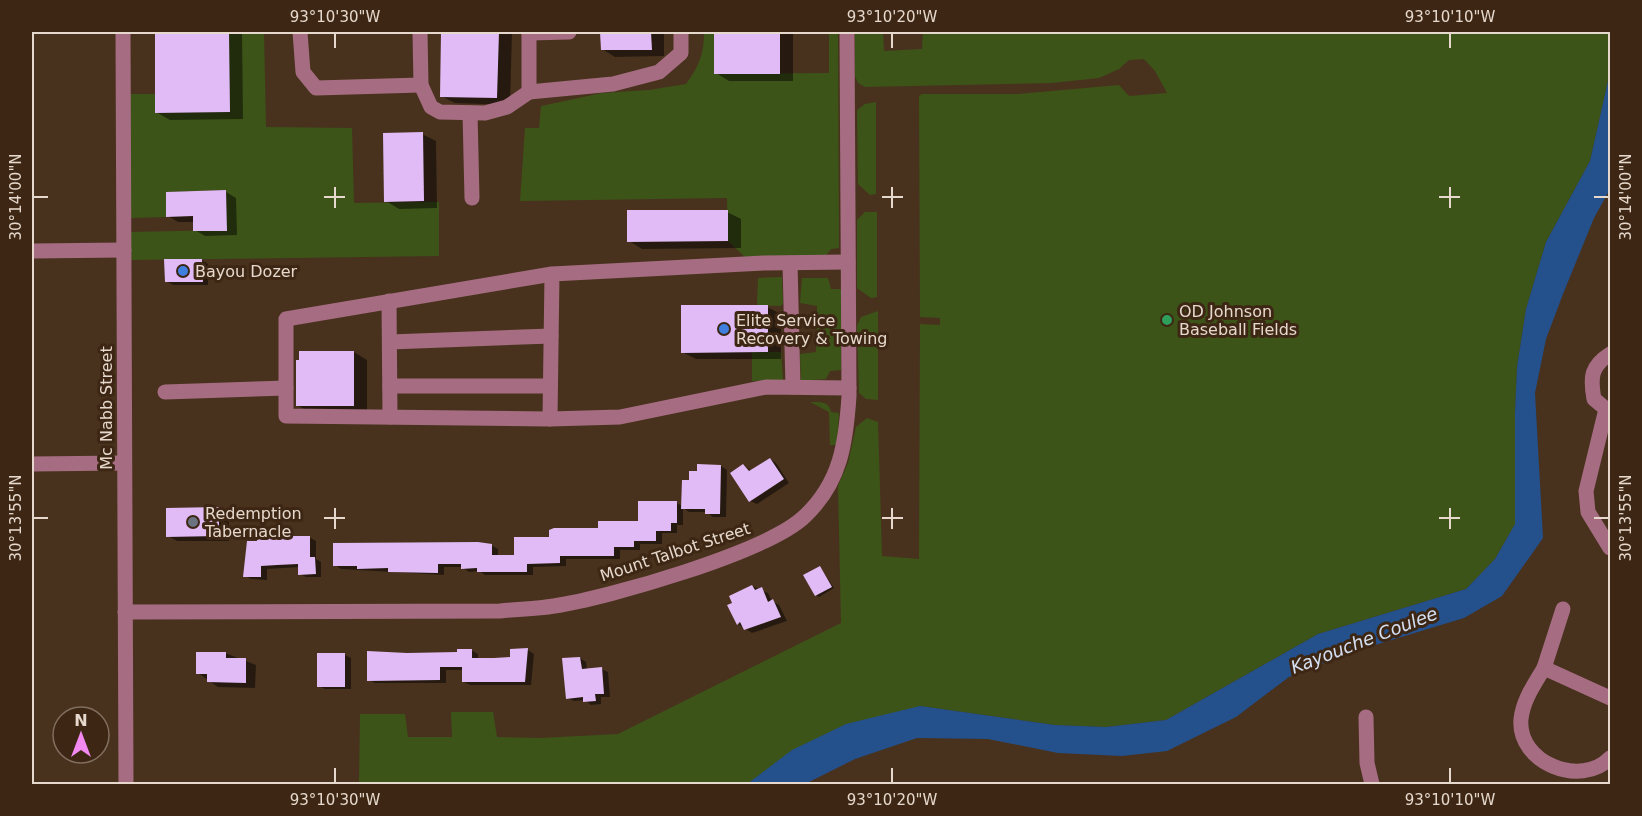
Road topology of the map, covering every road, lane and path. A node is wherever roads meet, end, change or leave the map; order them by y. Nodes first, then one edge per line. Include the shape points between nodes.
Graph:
1 (123, 32) edge
2 (300, 32) edge
3 (420, 32) edge
4 (529, 32) edge
5 (568, 32) edge
6 (681, 32) edge
7 (847, 32) edge
8 (420, 85) junction
9 (529, 92) junction
10 (470, 113) junction
11 (472, 198) dead end
12 (124, 250) junction
13 (32, 251) edge
14 (848, 262) junction
15 (790, 263) junction
16 (552, 274) junction
17 (389, 301) junction
18 (551, 336) junction
19 (390, 342) junction
20 (1611, 354) edge
21 (390, 386) junction
22 (550, 386) junction
23 (793, 387) junction
24 (286, 388) junction
25 (849, 388) junction
26 (165, 392) dead end
27 (1609, 410) edge
28 (390, 417) junction
29 (550, 419) junction
30 (124, 463) junction
31 (32, 464) edge
32 (1611, 548) edge
33 (1563, 609) dead end
34 (125, 612) junction
35 (1544, 668) junction
36 (1611, 698) edge
37 (1366, 717) dead end
38 (1611, 758) edge
39 (126, 784) edge
40 (1372, 784) edge

1 - 12 street, Mc Nabb Street
2 - 8 street via 303,72 316,88
3 - 8 street
4 - 5 street
4 - 9 street
6 - 9 street via 681,53 659,72 613,84
7 - 14 street, Mount Talbot Street
8 - 10 street via 431,107 440,112
9 - 10 street via 507,107
10 - 11 street
12 - 13 street
12 - 30 street, Mc Nabb Street
14 - 15 street
14 - 25 street, Mount Talbot Street
15 - 16 street
15 - 23 street
16 - 17 street
16 - 18 street
17 - 19 street
17 - 24 street via 286,319
18 - 19 street
18 - 22 street
19 - 21 street
20 - 27 street via 1597,363 1591,378 1594,399
21 - 22 street
21 - 28 street
22 - 29 street
23 - 25 street
23 - 29 street via 765,387 620,417
24 - 26 street
24 - 28 street via 286,416
25 - 34 street, Mount Talbot Street via 846,442 832,481 805,516 770,539 607,595 554,606 500,611
27 - 32 street via 1586,491 1588,512
28 - 29 street
30 - 31 street
30 - 34 street, Mc Nabb Street
33 - 35 street
34 - 39 street, Mc Nabb Street
35 - 36 street
35 - 38 street via 1527,697 1521,721 1526,742 1537,760 1564,770 1585,770
37 - 40 street via 1367,763

